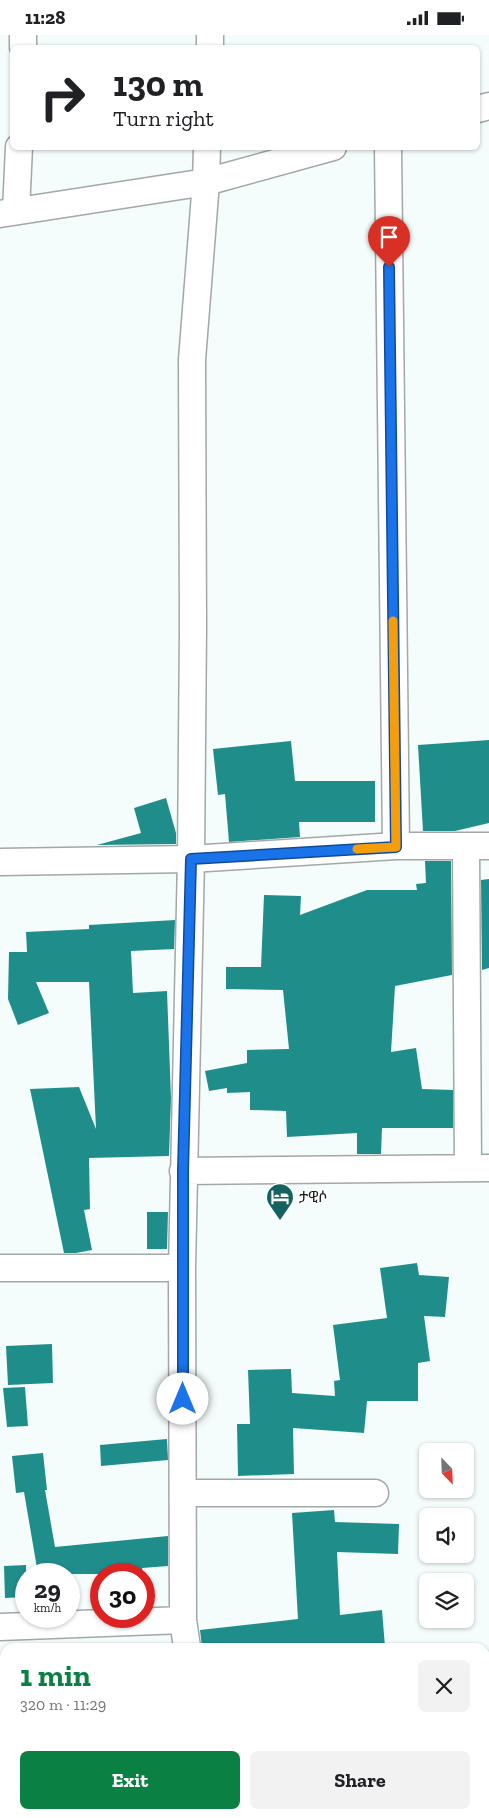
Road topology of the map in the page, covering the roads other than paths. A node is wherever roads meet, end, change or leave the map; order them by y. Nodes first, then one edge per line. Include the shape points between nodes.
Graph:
1 (18, 150) edge
2 (207, 150) edge
3 (322, 150) edge
4 (388, 150) edge
5 (206, 181) junction
6 (8, 212) edge
7 (477, 846) edge
8 (396, 847) junction
9 (191, 859) junction
10 (0, 862) edge
11 (478, 1168) edge
12 (183, 1171) junction
13 (0, 1268) edge
14 (182, 1268) junction
15 (183, 1493) junction
16 (375, 1493) dead end
17 (183, 1620) junction
18 (0, 1627) edge
19 (186, 1643) edge

1 - 6 street
2 - 5 street
3 - 5 street
4 - 8 street
5 - 6 street
5 - 9 street via 192,360
7 - 8 street
7 - 11 street
8 - 9 street
9 - 10 street
9 - 12 street
11 - 12 street
12 - 14 street
13 - 14 street
14 - 15 street
15 - 16 street
15 - 17 street
17 - 18 street
17 - 19 street

